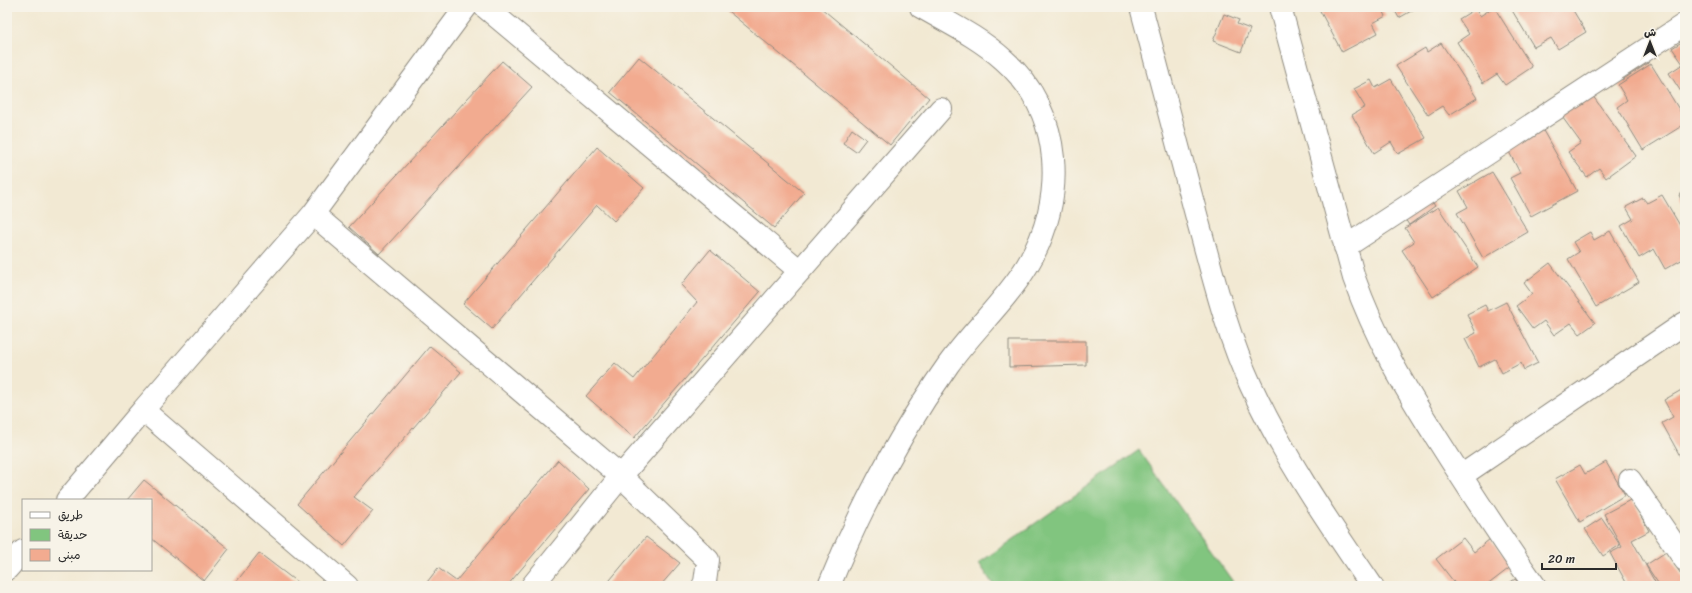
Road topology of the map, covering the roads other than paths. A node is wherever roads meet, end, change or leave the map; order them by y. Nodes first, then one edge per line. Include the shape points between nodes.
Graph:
1 (466, 7) edge
2 (485, 7) edge
3 (921, 7) edge
4 (1141, 7) edge
5 (1280, 7) edge
6 (1685, 24) edge
7 (941, 109) dead end
8 (313, 214) junction
9 (1345, 247) junction
10 (800, 271) junction
11 (1685, 323) edge
12 (143, 410) junction
13 (621, 476) junction
14 (1461, 476) junction
15 (1630, 480) dead end
16 (67, 499) edge
17 (22, 552) edge
18 (1685, 560) edge
19 (7, 569) edge
20 (347, 586) edge
21 (532, 586) edge
22 (703, 586) edge
23 (829, 586) edge
24 (1372, 586) edge
25 (1535, 586) edge

1 - 8 street
2 - 10 street
3 - 23 street via 992,50 1020,76 1034,95 1050,134 1054,155 1053,195 1044,233 1036,251 1014,284 948,365 919,410 862,512
4 - 24 street via 1213,281 1236,348 1274,434 1302,482
5 - 9 street
6 - 9 street
7 - 10 street
8 - 12 street
8 - 13 street
9 - 14 street via 1364,306 1390,361
10 - 13 street
11 - 14 street
12 - 16 street
12 - 20 street
13 - 21 street
13 - 22 street via 708,560 706,582
14 - 25 street
15 - 18 street
17 - 19 street

